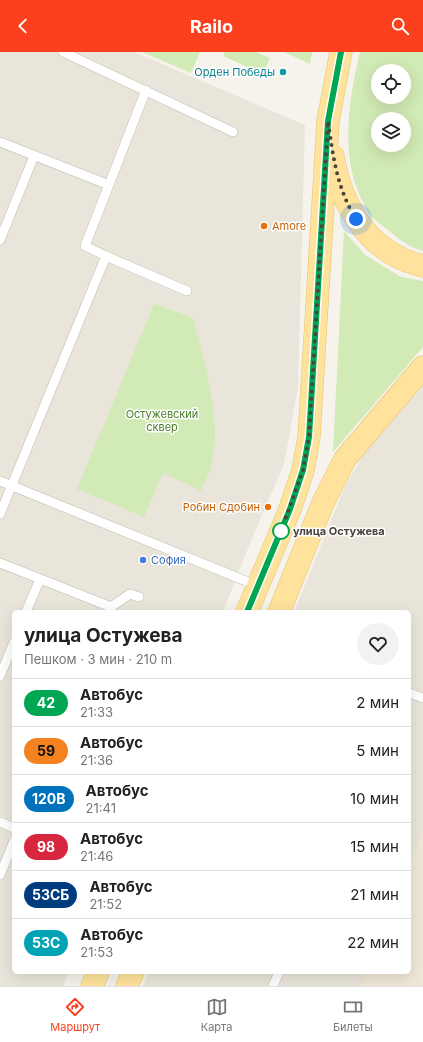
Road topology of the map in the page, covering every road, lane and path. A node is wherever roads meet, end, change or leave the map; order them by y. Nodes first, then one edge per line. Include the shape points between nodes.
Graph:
1 (63, 52) edge
2 (340, 54) edge
3 (146, 90) junction
4 (328, 121) junction
5 (233, 132) dead end
6 (0, 142) edge
7 (34, 156) junction
8 (108, 185) junction
9 (0, 240) edge
10 (106, 256) junction
11 (423, 266) edge
12 (186, 291) dead end
13 (423, 367) edge
14 (0, 481) edge
15 (11, 486) junction
16 (0, 514) edge
17 (0, 563) edge
18 (40, 579) junction
19 (258, 586) junction
20 (140, 597) dead end
21 (27, 610) edge
22 (110, 610) edge
23 (248, 610) edge
24 (280, 610) edge
25 (12, 647) edge
26 (0, 676) edge
27 (411, 694) edge
28 (423, 698) edge
29 (0, 822) edge
30 (12, 827) edge
31 (12, 846) edge
32 (0, 875) edge
33 (97, 974) edge
34 (132, 974) edge
35 (278, 974) edge
36 (92, 986) edge
37 (127, 986) edge
38 (273, 986) edge

1 - 3 lane
2 - 4 main road
3 - 5 lane
3 - 8 lane
4 - 11 main road via 336,173 351,212 360,226 371,239 385,249
4 - 19 main road via 309,437 295,496
6 - 7 lane
7 - 8 lane
7 - 9 lane
8 - 10 lane via 85,246
10 - 12 lane
10 - 15 lane
13 - 24 main road via 346,459 323,503
14 - 15 lane
15 - 16 lane
15 - 19 lane
17 - 18 lane
18 - 21 lane
18 - 22 lane
19 - 23 main road
20 - 22 lane via 130,594
25 - 26 lane
27 - 28 lane
29 - 30 lane
31 - 32 lane
33 - 36 main road
34 - 37 main road
35 - 38 lane

